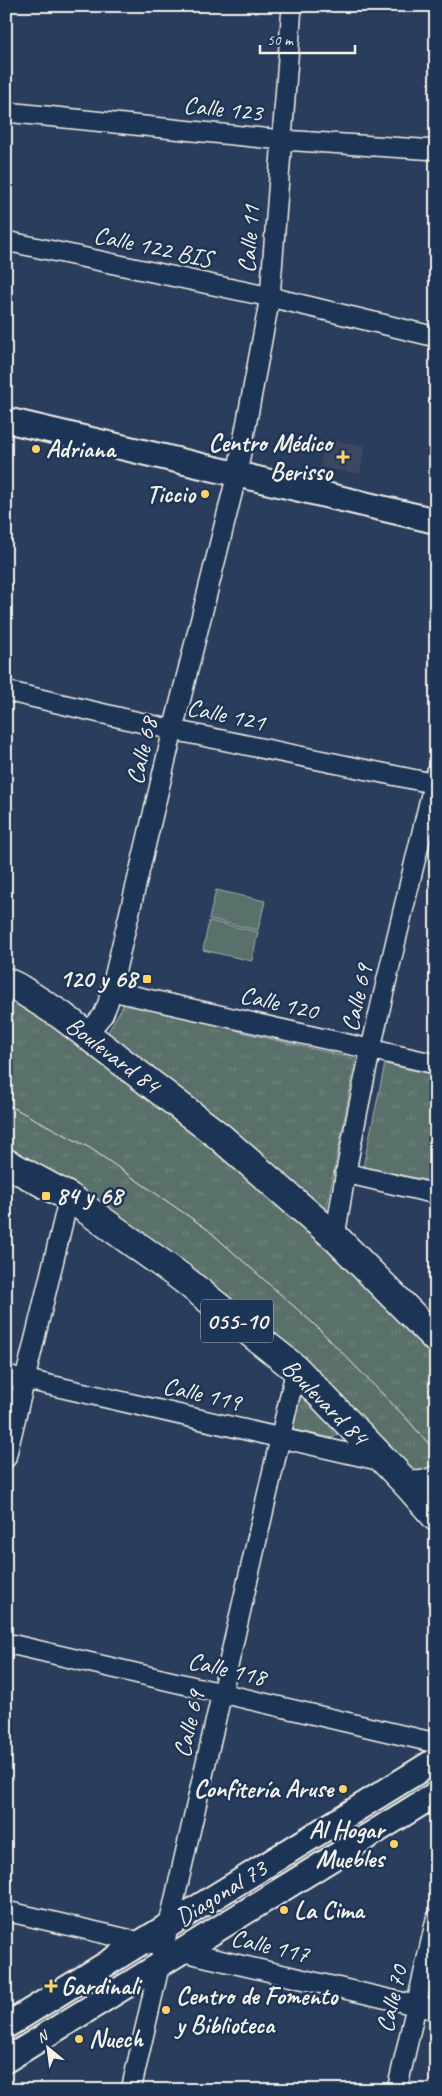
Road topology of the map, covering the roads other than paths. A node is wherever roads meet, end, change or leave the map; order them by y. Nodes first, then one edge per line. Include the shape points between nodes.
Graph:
1 (292, 6) edge
2 (6, 112) edge
3 (282, 140) junction
4 (436, 150) edge
5 (6, 241) edge
6 (270, 298) junction
7 (436, 337) edge
8 (6, 420) edge
9 (237, 474) junction
10 (436, 520) edge
11 (6, 691) edge
12 (173, 730) junction
13 (435, 780) edge
14 (6, 982) edge
15 (112, 991) junction
16 (87, 1034) junction
17 (371, 1049) junction
18 (436, 1064) edge
19 (6, 1163) edge
20 (345, 1173) junction
21 (436, 1194) edge
22 (68, 1197) junction
23 (335, 1237) junction
24 (436, 1339) edge
25 (296, 1369) junction
26 (6, 1374) edge
27 (25, 1379) junction
28 (279, 1438) junction
29 (6, 1458) edge
30 (386, 1462) junction
31 (436, 1480) edge
32 (407, 1484) junction
33 (436, 1517) edge
34 (6, 1643) edge
35 (221, 1693) junction
36 (436, 1743) edge
37 (436, 1760) edge
38 (436, 1794) edge
39 (6, 1911) edge
40 (436, 1919) edge
41 (163, 1946) junction
42 (416, 2006) junction
43 (436, 2010) edge
44 (6, 2026) edge
45 (6, 2060) edge
46 (131, 2090) edge
47 (397, 2090) edge

1 - 3 street, Calle 11
2 - 3 street, Calle 123
3 - 4 street, Calle 123
3 - 6 street, Calle 11
5 - 6 street, Calle 122 BIS
6 - 7 street, Calle 122 BIS
6 - 9 street, Calle 11
8 - 9 main road
9 - 10 main road
9 - 12 street, Calle 68
11 - 12 street, Calle 121
12 - 13 street, Calle 121
12 - 15 street, Calle 68
13 - 17 street, Calle 69
14 - 16 highway, Boulevard 84
15 - 16 street, Calle 68 via 103,1015
15 - 17 street, Calle 120
16 - 23 highway, Boulevard 84 via 219,1136
17 - 18 street, Calle 120
17 - 20 street, Calle 69
19 - 22 highway, Boulevard 84 / 055-10
20 - 21 street
20 - 23 street, Calle 69
22 - 25 highway, Boulevard 84 / 055-10 via 182,1278
22 - 27 street
23 - 24 highway, Boulevard 84
25 - 28 street, Calle 69
25 - 30 highway, Boulevard 84 / 055-10
26 - 27 street, Calle 119
27 - 28 street, Calle 119
27 - 29 street
28 - 30 street, Calle 119
28 - 35 street, Calle 69
30 - 32 highway, Boulevard 84 / 055-10
31 - 32 highway via 418,1486
32 - 33 highway, Boulevard 84 / 055-10
34 - 35 street, Calle 118
35 - 36 street, Calle 118
35 - 41 street, Calle 69
37 - 41 main road, Diagonal 73
38 - 41 main road, Diagonal 73
39 - 41 street, Calle 117
40 - 42 street, Calle 70
41 - 42 street, Calle 117
41 - 44 main road, Diagonal 73
41 - 45 main road, Diagonal 73
41 - 46 street, Calle 69
42 - 43 street, Calle 117
42 - 47 street, Calle 70

